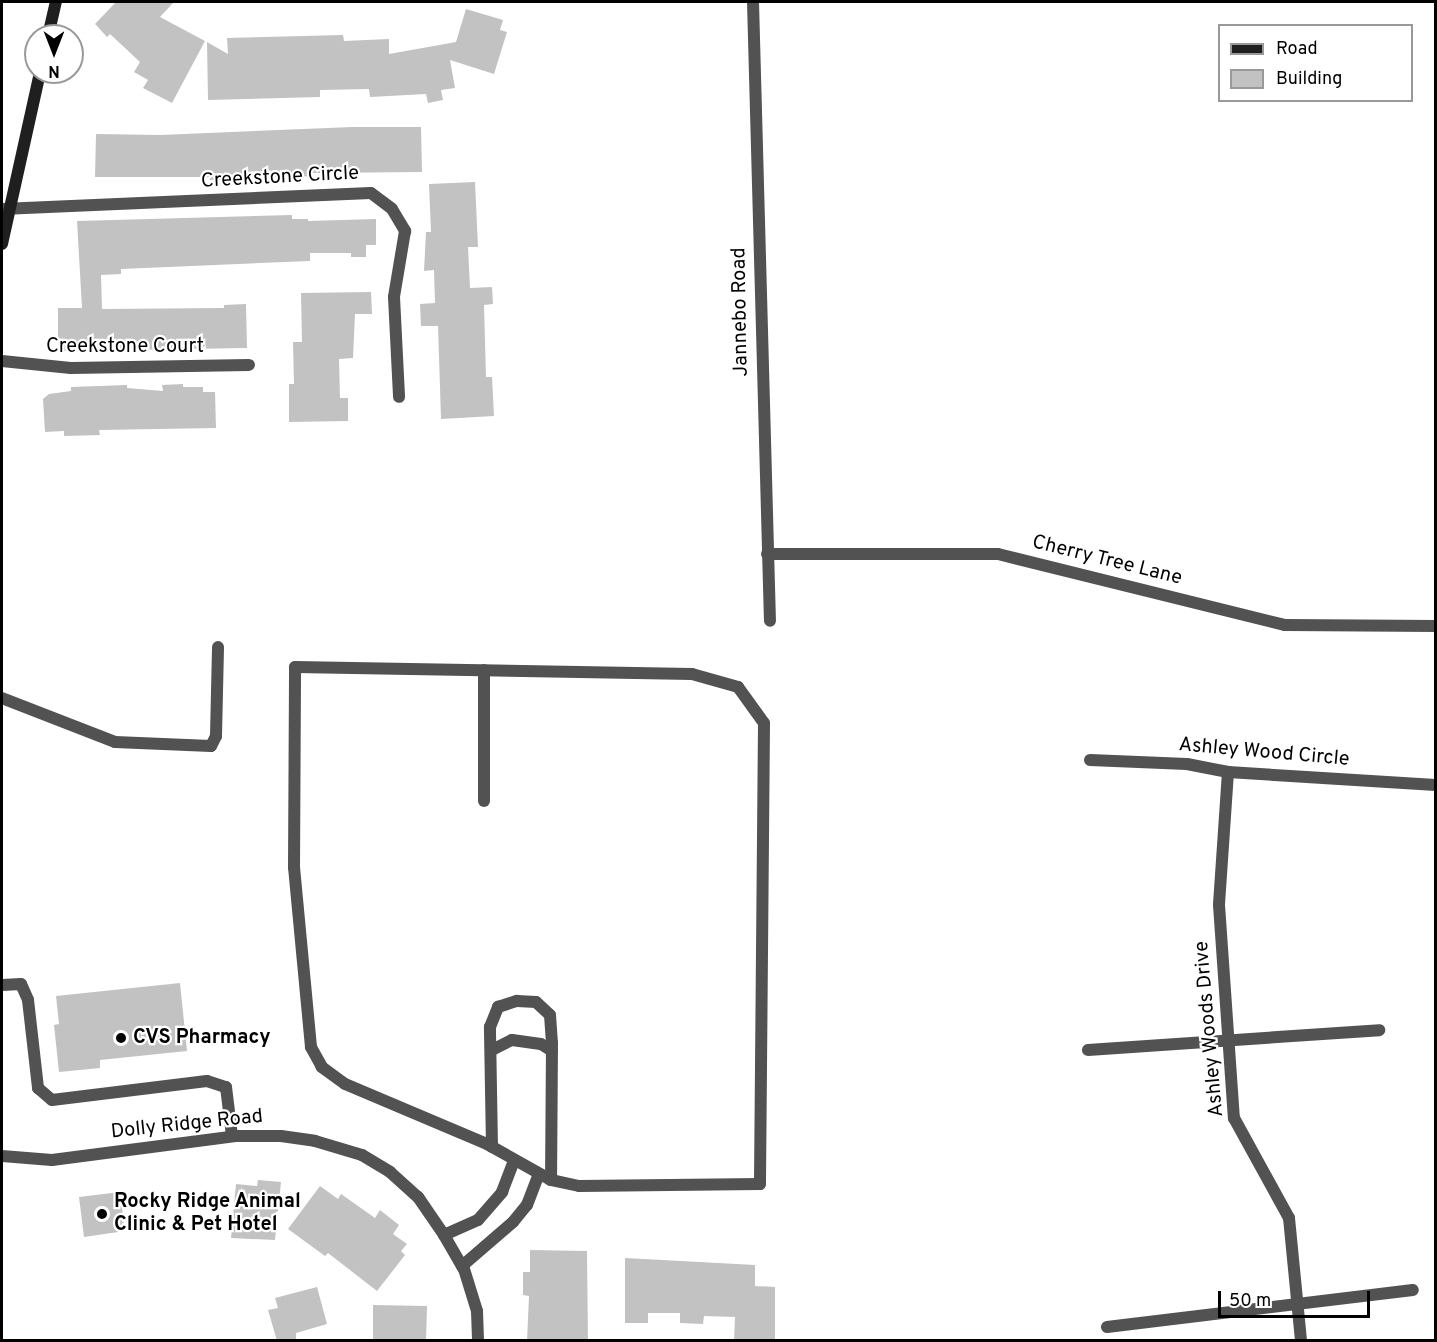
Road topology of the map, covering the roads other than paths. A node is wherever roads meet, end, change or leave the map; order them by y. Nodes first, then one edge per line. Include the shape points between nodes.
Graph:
1 (56, 2) edge
2 (753, 2) edge
3 (51, 24) edge
4 (37, 84) edge
5 (5, 210) edge
6 (2, 244) edge
7 (2, 361) edge
8 (249, 365) dead end
9 (399, 397) dead end
10 (767, 554) junction
11 (770, 621) dead end
12 (1436, 626) edge
13 (218, 647) dead end
14 (484, 670) junction
15 (2, 698) edge
16 (1090, 760) dead end
17 (1228, 772) junction
18 (1436, 786) edge
19 (484, 801) dead end
20 (2, 985) edge
21 (1378, 1030) dead end
22 (1228, 1039) junction
23 (492, 1050) junction
24 (1088, 1050) dead end
25 (552, 1051) junction
26 (231, 1136) junction
27 (492, 1147) junction
28 (2, 1156) edge
29 (514, 1160) junction
30 (539, 1174) junction
31 (551, 1180) junction
32 (444, 1235) junction
33 (462, 1266) junction
34 (1413, 1290) dead end
35 (1298, 1304) junction
36 (1107, 1327) dead end
37 (478, 1341) edge
38 (1301, 1341) edge

1 - 3 main road
2 - 10 street, Jannebo Road
4 - 5 main road
5 - 6 main road
5 - 9 street, Creekstone Circle via 371,193 392,209 405,231 394,297
7 - 8 street, Creekstone Court via 71,368
10 - 11 street, Jannebo Road
10 - 12 street, Cherry Tree Lane via 998,554 1285,625
13 - 15 street via 216,736 211,746 115,742
14 - 19 street
14 - 27 street via 295,667 294,868 311,1047 322,1067 345,1084
14 - 31 street via 692,674 738,687 764,723 760,1184 579,1186
16 - 17 street, Ashley Wood Circle via 1187,765
17 - 18 street, Ashley Wood Circle
17 - 22 street, Ashley Woods Drive via 1220,905
20 - 26 street via 21,984 28,1000 38,1088 52,1100 207,1081 226,1087
21 - 22 street
22 - 24 street
22 - 35 street, Ashley Woods Drive via 1234,1118 1289,1218
23 - 25 street via 512,1040 541,1044
23 - 25 street via 490,1027 498,1007 517,1001 536,1002 550,1015
23 - 27 street
25 - 31 street
26 - 28 street, Dolly Ridge Road via 52,1160
26 - 32 street, Dolly Ridge Road via 281,1136 362,1155 390,1172 418,1197
27 - 29 street
29 - 30 street
29 - 32 street via 502,1192 478,1220
30 - 31 street
30 - 33 street via 527,1205 513,1222
32 - 33 street, Dolly Ridge Road
33 - 37 street, Dolly Ridge Road via 477,1311
34 - 35 street
35 - 36 street
35 - 38 street, Ashley Woods Drive

